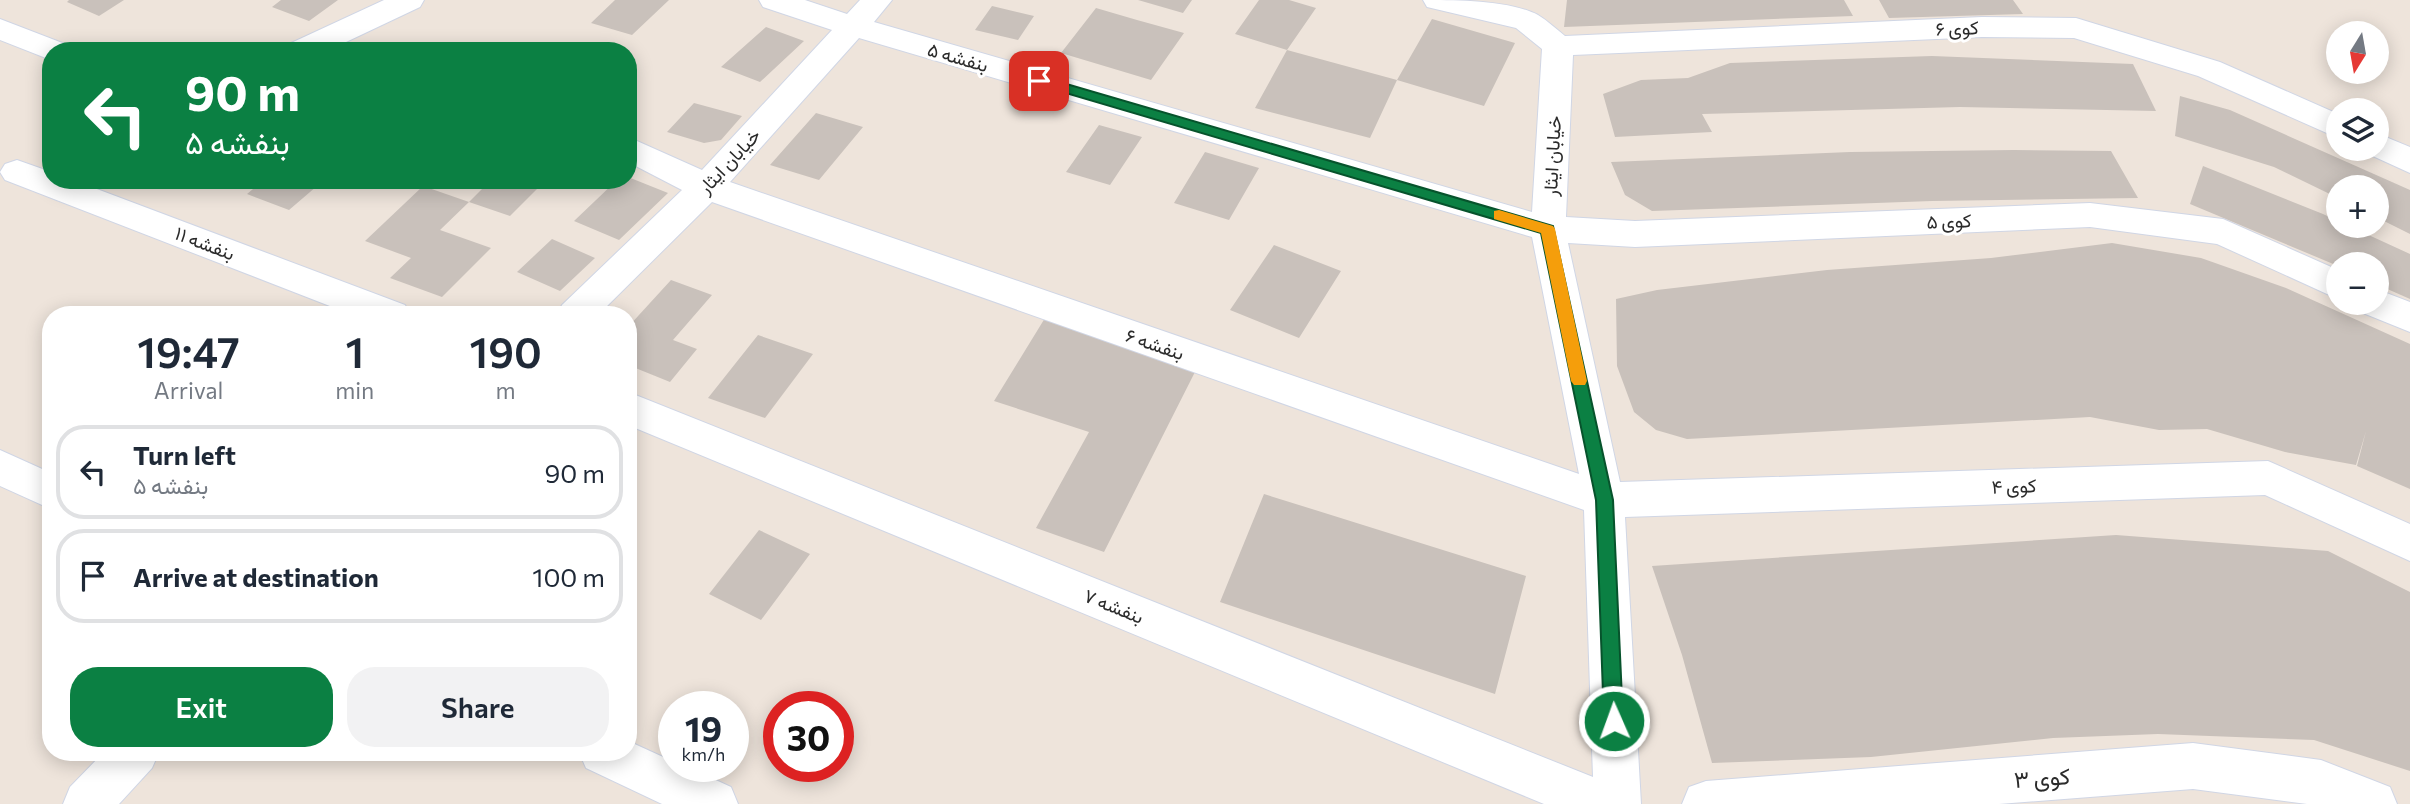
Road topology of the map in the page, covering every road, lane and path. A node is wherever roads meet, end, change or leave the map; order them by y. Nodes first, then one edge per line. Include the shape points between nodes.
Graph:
1 (409, 0) edge
2 (774, 0) edge
3 (877, 0) edge
4 (1438, 0) edge
5 (1530, 11) edge
6 (852, 26) junction
7 (0, 29) edge
8 (334, 38) junction
9 (324, 42) edge
10 (345, 42) edge
11 (42, 46) edge
12 (1558, 46) junction
13 (2326, 122) edge
14 (2389, 150) edge
15 (637, 152) edge
16 (42, 160) edge
17 (2410, 161) edge
18 (8, 176) edge
19 (706, 187) junction
20 (42, 188) edge
21 (44, 189) edge
22 (1548, 229) junction
23 (2326, 279) edge
24 (367, 306) edge
25 (584, 306) edge
26 (2389, 309) edge
27 (2410, 318) edge
28 (637, 412) edge
29 (0, 467) edge
30 (42, 488) edge
31 (1604, 500) junction
32 (2410, 543) edge
33 (128, 761) edge
34 (621, 761) edge
35 (87, 804) edge
36 (714, 804) edge
37 (1601, 804) edge
38 (1617, 804) edge
39 (1706, 804) edge
40 (2373, 804) edge

1 - 8 street
2 - 6 street, بنفشه ۵
3 - 6 street, خیابان ایثار
4 - 5 street
5 - 12 street
6 - 19 street, خیابان ایثار
6 - 22 street, بنفشه ۵
7 - 11 street
8 - 9 street
8 - 10 street
12 - 13 street, کوی ۶ via 1982,27 2076,28 2209,69
12 - 22 street, خیابان ایثار
14 - 17 street
15 - 19 street, بنفشه ۶
16 - 18 street
18 - 20 street, بنفشه ۱۱
19 - 25 street, خیابان ایثار
19 - 31 street, بنفشه ۶
21 - 24 street, بنفشه ۱۱
22 - 23 street, کوی ۵ via 1635,234 2090,215 2223,232
22 - 31 street, خیابان ایثار
26 - 27 street
28 - 37 street, بنفشه ۷
29 - 30 street
31 - 32 street, کوی ۴ via 2268,478
31 - 38 street, خیابان ایثار
33 - 35 street
34 - 36 street
39 - 40 street, کوی ۳ via 2193,766 2321,783

